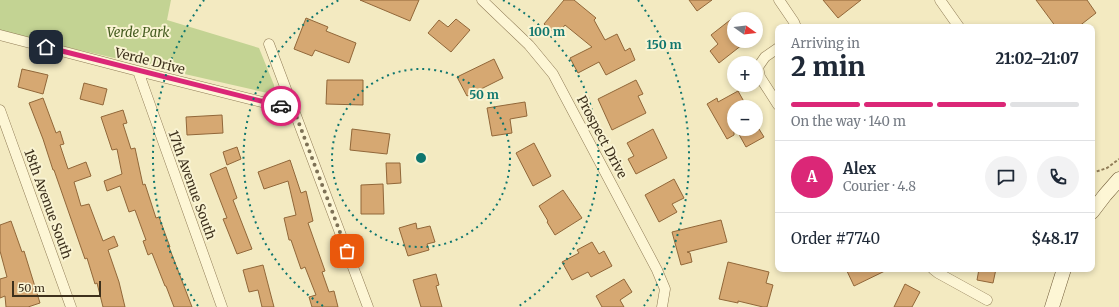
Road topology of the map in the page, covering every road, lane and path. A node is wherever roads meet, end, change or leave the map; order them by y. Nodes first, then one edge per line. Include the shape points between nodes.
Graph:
1 (482, 0) edge
2 (779, 0) edge
3 (940, 0) edge
4 (795, 24) edge
5 (957, 24) edge
6 (0, 35) edge
7 (269, 44) dead end
8 (775, 50) edge
9 (138, 71) junction
10 (775, 100) edge
11 (0, 110) edge
12 (294, 110) junction
13 (1119, 159) edge
14 (1095, 172) edge
15 (1119, 179) edge
16 (1095, 208) edge
17 (937, 272) edge
18 (1063, 272) edge
19 (987, 300) dead end
20 (71, 307) edge
21 (222, 307) edge
22 (368, 307) edge
23 (662, 307) edge
24 (1052, 307) edge

1 - 23 street, Prospect Drive via 529,45 553,74 657,270 664,289
2 - 4 street
3 - 5 street
6 - 9 street, Verde Drive
7 - 12 street
8 - 10 street via 765,57 758,67 760,77
9 - 12 street, Verde Drive
9 - 21 street, 17th Avenue South
11 - 20 street, 18th Avenue South
12 - 22 street
13 - 14 path via 1107,168
15 - 16 main road
17 - 19 street
18 - 24 main road

